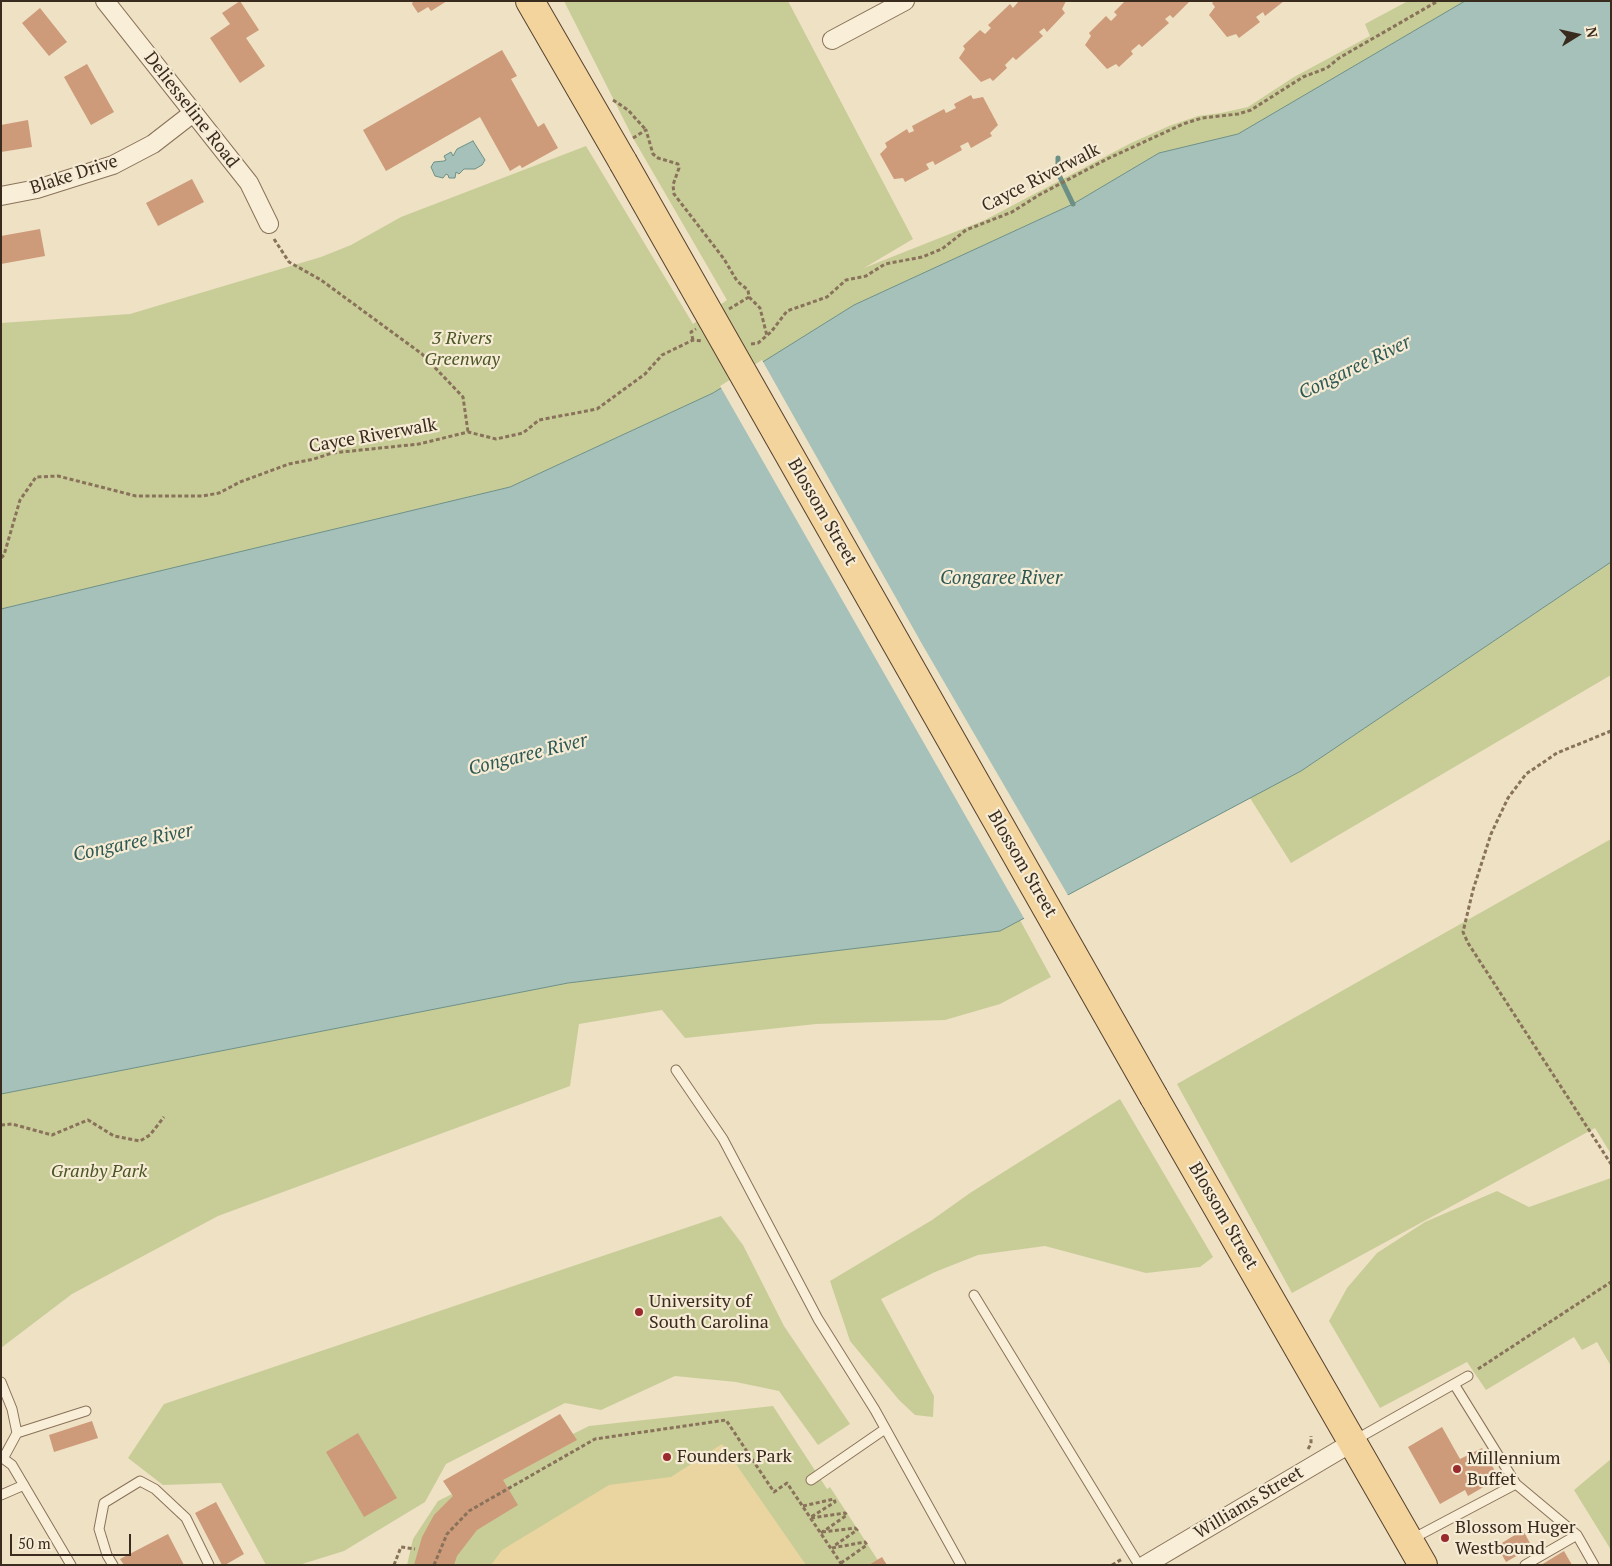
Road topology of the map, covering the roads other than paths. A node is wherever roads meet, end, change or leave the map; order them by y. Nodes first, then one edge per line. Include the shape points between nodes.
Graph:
1 (105, 1) edge
2 (530, 1) edge
3 (904, 1) edge
4 (832, 40) dead end
5 (193, 113) junction
6 (1, 196) edge
7 (268, 224) road end
8 (676, 1070) dead end
9 (974, 1295) dead end
10 (1468, 1376) road end
11 (1, 1382) edge
12 (1454, 1384) junction
13 (86, 1411) dead end
14 (886, 1429) junction
15 (16, 1432) junction
16 (1352, 1442) junction
17 (2, 1457) edge
18 (811, 1480) dead end
19 (1516, 1484) junction
20 (24, 1485) junction
21 (1, 1495) edge
22 (1577, 1535) junction
23 (1409, 1540) junction
24 (71, 1565) edge
25 (113, 1565) edge
26 (209, 1565) edge
27 (961, 1565) edge
28 (1139, 1565) edge
29 (1145, 1565) edge
30 (1423, 1565) edge
31 (1525, 1565) edge
32 (1594, 1565) edge

1 - 5 street, Deliesseline Road
2 - 16 main road, Blossom Street, bridge via 628,150 1154,1097
3 - 4 street
5 - 6 street, Blake Drive via 153,144 114,165 52,185
5 - 7 street, Deliesseline Road via 249,184
8 - 14 lane via 723,1139 818,1319
9 - 28 lane
10 - 12 lane
11 - 15 lane via 12,1409
12 - 16 lane
12 - 19 lane
13 - 15 lane
14 - 18 lane
14 - 27 lane
15 - 17 lane
16 - 23 main road, Blossom Street
16 - 29 street, Williams Street
17 - 20 lane via 12,1465
19 - 22 lane
19 - 23 lane
20 - 21 lane
20 - 24 lane
22 - 31 lane
22 - 32 lane
23 - 30 main road, Blossom Street
25 - 26 lane via 99,1529 104,1503 140,1482 155,1489 186,1518

